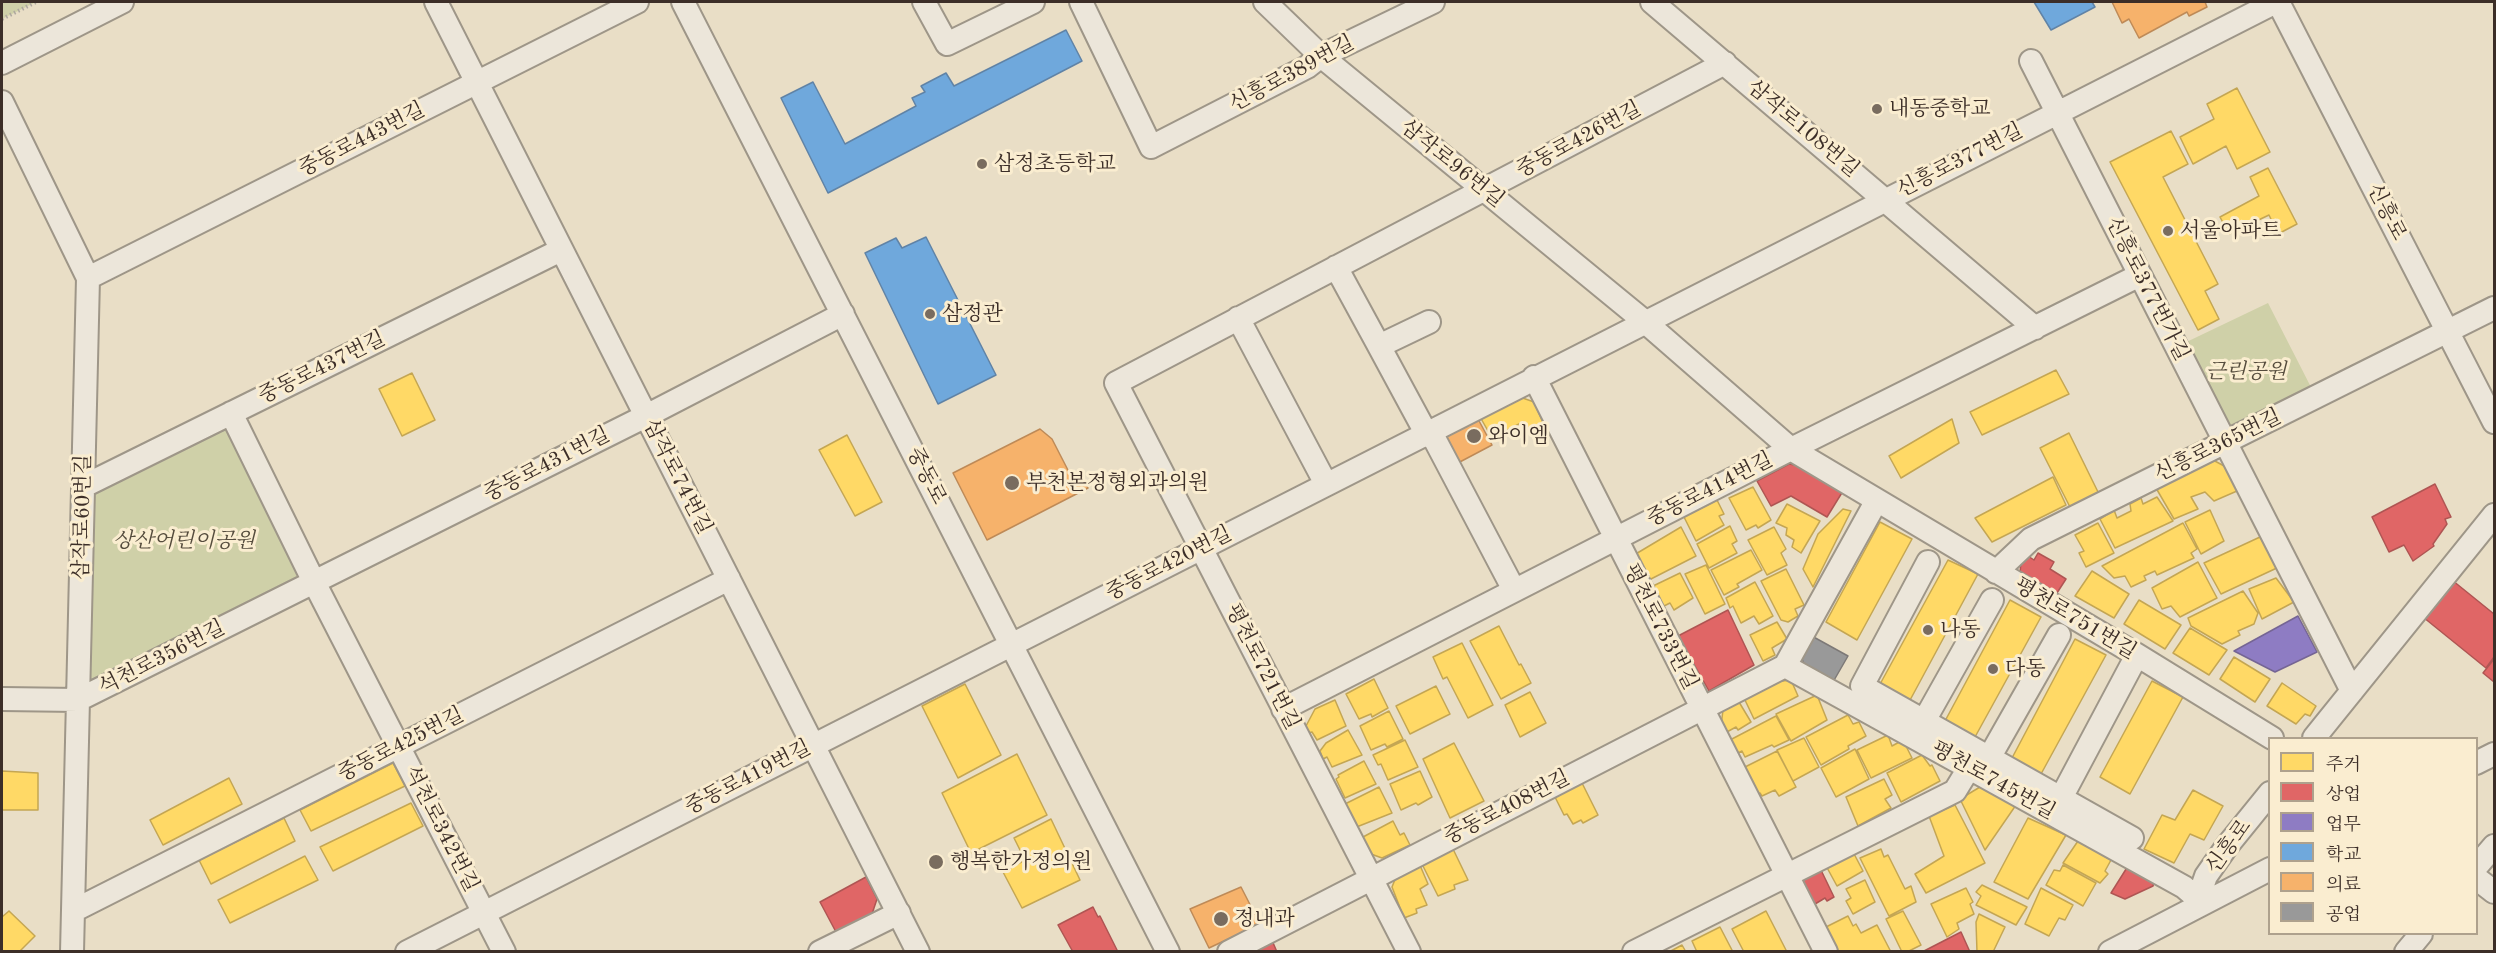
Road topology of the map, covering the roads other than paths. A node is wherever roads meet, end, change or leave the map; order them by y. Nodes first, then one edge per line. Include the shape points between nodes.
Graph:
1 (122, 2) edge
2 (436, 2) edge
3 (637, 2) edge
4 (683, 2) edge
5 (924, 2) edge
6 (1030, 2) edge
7 (1081, 2) edge
8 (1265, 2) edge
9 (1433, 2) edge
10 (1652, 2) edge
11 (2277, 2) edge
12 (1321, 56) junction
13 (2031, 61) dead end
14 (2, 63) edge
15 (1725, 63) junction
16 (476, 82) junction
17 (2, 102) edge
18 (2058, 112) junction
19 (1484, 190) junction
20 (1885, 199) junction
21 (561, 250) junction
22 (1336, 267) junction
23 (2140, 275) junction
24 (88, 278) junction
25 (2494, 308) edge
26 (843, 314) junction
27 (1238, 318) junction
28 (1644, 321) junction
29 (1429, 322) dead end
30 (2035, 328) junction
31 (2448, 332) junction
32 (1383, 353) junction
33 (1534, 377) junction
34 (1116, 382) joint
35 (231, 413) junction
36 (646, 416) junction
37 (2494, 422) edge
38 (1426, 432) junction
39 (2225, 442) junction
40 (1791, 449) junction
41 (1326, 484) junction
42 (84, 486) junction
43 (1877, 500) junction
44 (2494, 515) edge
45 (1615, 538) junction
46 (1200, 548) junction
47 (1928, 562) dead end
48 (1996, 572) junction
49 (729, 579) junction
50 (314, 582) junction
51 (1514, 590) junction
52 (1992, 600) dead end
53 (2059, 635) dead end
54 (1012, 645) junction
55 (2137, 655) junction
56 (1785, 666) junction
57 (2352, 691) junction
58 (2, 699) edge
59 (78, 700) junction
60 (1283, 709) junction
61 (1701, 709) junction
62 (1924, 721) junction
63 (2270, 737) edge
64 (2315, 737) edge
65 (398, 746) junction
66 (813, 746) junction
67 (2494, 754) edge
68 (1989, 758) junction
69 (2478, 762) edge
70 (1969, 768) junction
71 (2268, 795) edge
72 (2061, 798) junction
73 (2132, 838) dead end
74 (2494, 846) edge
75 (2478, 865) edge
76 (2268, 870) edge
77 (1785, 876) junction
78 (1371, 877) junction
79 (2478, 880) edge
80 (2494, 892) edge
81 (2199, 902) junction
82 (73, 911) junction
83 (484, 912) junction
84 (898, 913) junction
85 (72, 951) edge
86 (407, 951) edge
87 (504, 951) edge
88 (820, 951) edge
89 (918, 951) edge
90 (1168, 951) edge
91 (1229, 951) edge
92 (1409, 951) edge
93 (1634, 951) edge
94 (1826, 951) edge
95 (2110, 951) edge

1 - 14 street
2 - 16 street, 삼작로74번길
3 - 16 street, 중동로443번길
4 - 26 street, 중동로
5 - 6 street via 946,44
7 - 12 street, 신흥로389번길 via 1151,147 1307,67
8 - 12 street, 삼작로96번길
9 - 12 street, 신흥로389번길
10 - 15 street, 삼작로108번길
11 - 18 street, 신흥로377번길
11 - 31 street, 신흥로
12 - 19 street, 삼작로96번길
13 - 18 street, 신흥로377번가길
15 - 19 street, 중동로426번길
15 - 20 street, 삼작로108번길
16 - 21 street, 삼작로74번길
16 - 24 street, 중동로443번길
17 - 24 street, 삼작로60번길
18 - 20 street, 신흥로377번길
18 - 23 street, 신흥로377번가길
19 - 22 street, 중동로426번길
19 - 28 street, 삼작로96번길
20 - 28 street, 신흥로377번길
20 - 30 street, 삼작로108번길
21 - 35 street, 중동로437번길
21 - 36 street, 삼작로74번길
22 - 27 street, 중동로426번길
22 - 32 street
23 - 30 street, 중동로414번길
23 - 39 street, 신흥로377번가길
24 - 42 street, 삼작로60번길
25 - 31 street, 신흥로365번길
26 - 36 street, 중동로431번길
26 - 54 street, 중동로
27 - 34 street, 중동로426번길
27 - 41 street
28 - 33 street, 중동로420번길
28 - 40 street, 평천로751번길
29 - 32 street
30 - 40 street, 중동로414번길
31 - 37 street, 신흥로
31 - 39 street, 신흥로365번길
32 - 38 street
33 - 38 street, 중동로420번길
33 - 45 street, 평천로733번길
34 - 46 street, 평천로721번길
35 - 42 street, 중동로437번길
35 - 50 street
36 - 49 street, 삼작로74번길
36 - 50 street, 중동로431번길
38 - 41 street, 중동로420번길
38 - 51 street via 1435,440
39 - 48 street, 신흥로365번길 via 2031,538
39 - 57 street, 신흥로377번가길
40 - 43 street, 평천로751번길
40 - 45 street, 중동로414번길
41 - 46 street, 중동로420번길
42 - 59 street, 삼작로60번길
43 - 48 street, 평천로751번길
43 - 56 street
44 - 57 street
45 - 51 street, 중동로414번길
45 - 61 street, 평천로733번길
46 - 54 street, 중동로420번길
46 - 60 street, 평천로721번길
47 - 62 street via 1862,686
48 - 55 street, 평천로751번길
49 - 65 street, 중동로425번길
49 - 66 street, 삼작로74번길
50 - 59 street, 석천로356번길
50 - 65 street
51 - 60 street, 중동로414번길
52 - 62 street
53 - 68 street
54 - 66 street, 중동로419번길
54 - 90 street, 중동로
55 - 63 street, 평천로751번길
55 - 72 street
56 - 61 street, 중동로408번길
56 - 70 street, 평천로745번길
57 - 64 street
58 - 59 street, 석천로356번길
59 - 82 street, 삼작로60번길
60 - 78 street, 평천로721번길
61 - 77 street, 평천로733번길
61 - 78 street, 중동로408번길
62 - 68 street
65 - 82 street, 중동로425번길
65 - 83 street, 석천로342번길
66 - 83 street, 중동로419번길
66 - 84 street, 삼작로74번길
67 - 69 street
68 - 72 street
70 - 77 street via 1955,791
70 - 81 street, 평천로745번길 via 2184,887
71 - 81 street, 신흥로 via 2206,876
72 - 73 street
74 - 75 street
76 - 81 street
77 - 93 street
77 - 94 street, 평천로733번길
78 - 91 street, 중동로408번길
78 - 92 street, 평천로721번길
79 - 80 street
81 - 95 street
82 - 85 street, 삼작로60번길
83 - 86 street, 석천로342번길
83 - 87 street, 석천로342번길
84 - 88 street
84 - 89 street, 삼작로74번길

